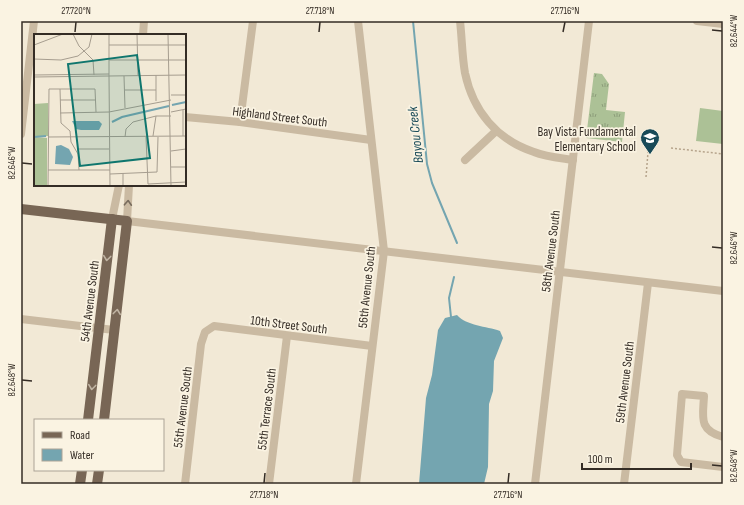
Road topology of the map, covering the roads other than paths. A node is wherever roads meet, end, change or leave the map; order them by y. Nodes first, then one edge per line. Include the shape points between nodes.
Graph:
1 (34, 21) edge
2 (144, 21) edge
3 (253, 21) edge
4 (358, 21) edge
5 (460, 21) edge
6 (589, 21) edge
7 (697, 21) edge
8 (723, 24) edge
9 (143, 34) edge
10 (186, 117) edge
11 (240, 122) junction
12 (495, 132) junction
13 (21, 134) edge
14 (371, 140) junction
15 (465, 160) dead end
16 (573, 160) junction
17 (119, 186) edge
18 (129, 186) edge
19 (21, 209) edge
20 (112, 219) junction
21 (127, 221) junction
22 (384, 252) junction
23 (560, 273) junction
24 (648, 283) junction
25 (723, 292) edge
26 (21, 319) edge
27 (99, 328) junction
28 (114, 330) junction
29 (205, 332) joint
30 (287, 336) junction
31 (372, 346) junction
32 (88, 419) edge
33 (104, 419) edge
34 (723, 437) edge
35 (723, 467) edge
36 (82, 471) edge
37 (99, 471) edge
38 (80, 484) edge
39 (97, 484) edge
40 (185, 484) edge
41 (269, 484) edge
42 (356, 484) edge
43 (535, 484) edge
44 (624, 484) edge

1 - 13 street
2 - 9 street
3 - 11 street
4 - 14 street, 56th Avenue South
5 - 12 street via 465,72 471,94
6 - 16 street, 58th Avenue South
7 - 8 street
10 - 11 street, Highland Street South
11 - 14 street, Highland Street South
12 - 15 street
12 - 16 street via 534,153
14 - 22 street, 56th Avenue South
16 - 23 street, 58th Avenue South
17 - 20 street, 54th Avenue South
21 -> 18 street
19 - 20 main road
20 - 21 main road
20 -> 27 main road, 54th Avenue South
21 - 22 street
28 -> 21 main road
22 - 23 street
22 - 31 street, 56th Avenue South
23 - 24 street
23 - 43 street, 58th Avenue South
24 - 25 street
24 - 44 street, 59th Avenue South
26 - 27 street
27 - 28 street
27 -> 32 main road, 54th Avenue South
28 - 33 main road
29 - 30 street, 10th Street South via 214,326
29 - 40 street, 55th Avenue South via 201,344
30 - 31 street, 10th Street South
30 - 41 street, 55th Terrace South
31 - 42 street, 56th Avenue South
34 - 35 street via 706,428 702,422 704,396 682,394 677,455 681,462
36 - 38 main road
37 - 39 main road

